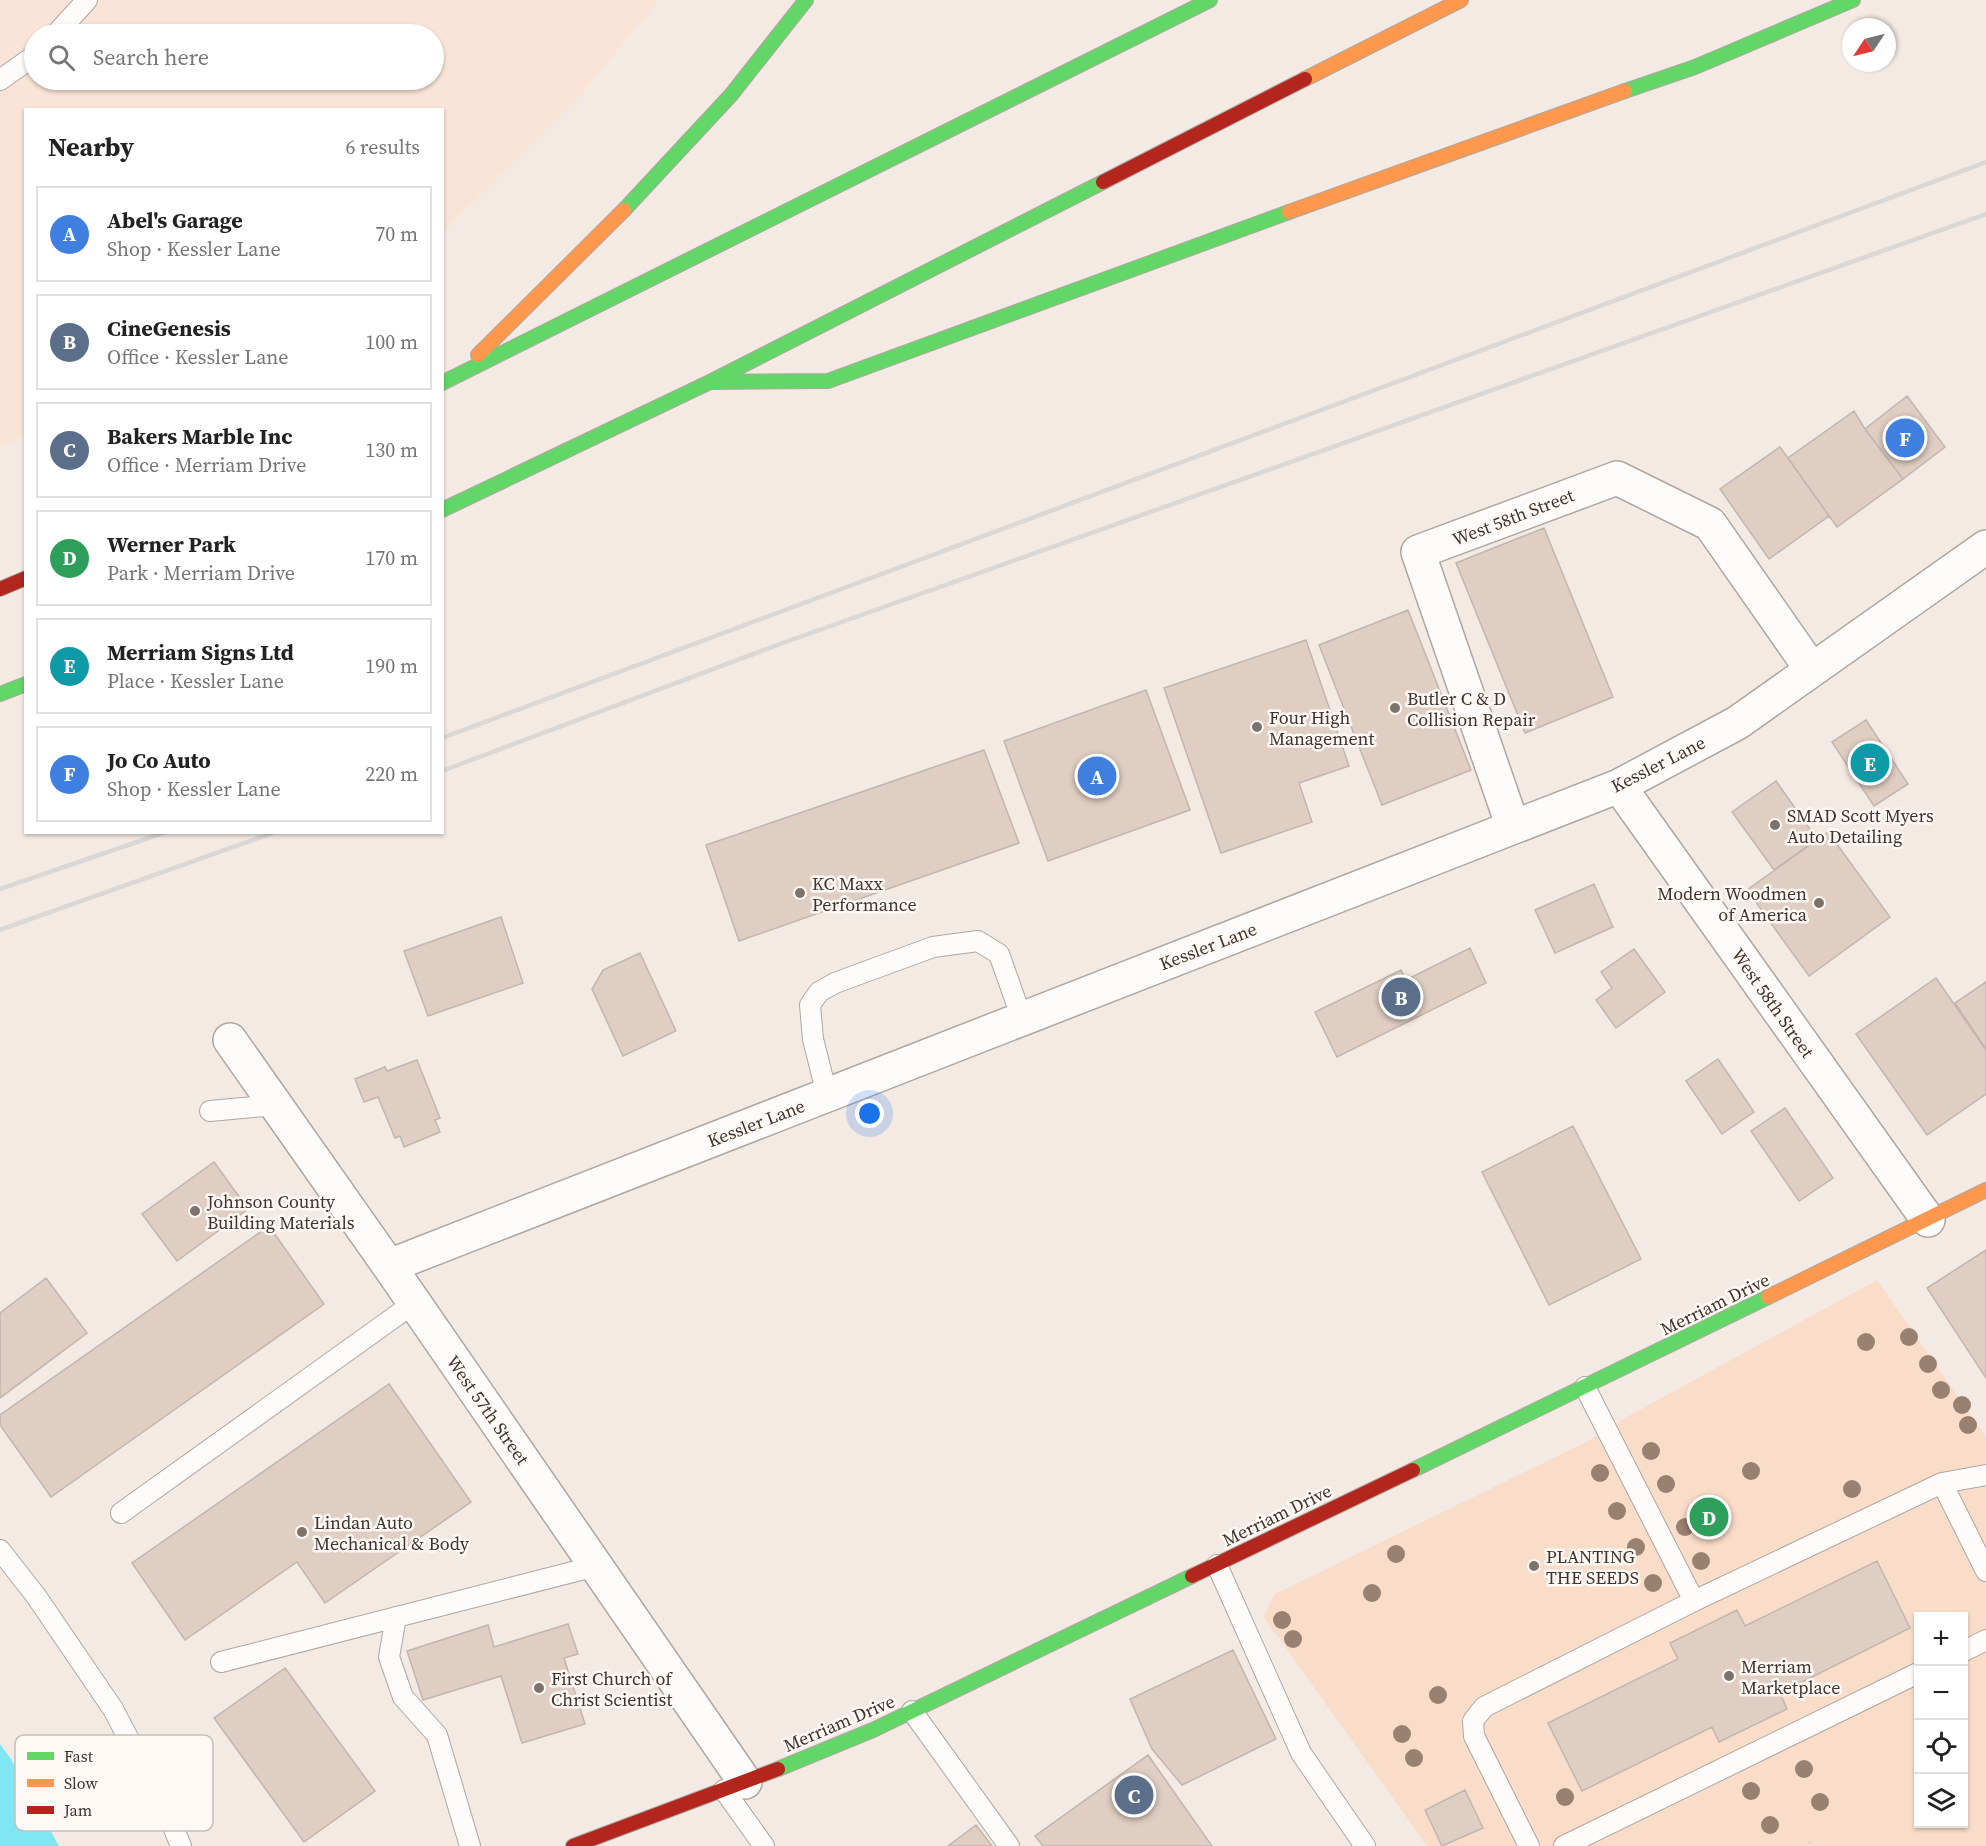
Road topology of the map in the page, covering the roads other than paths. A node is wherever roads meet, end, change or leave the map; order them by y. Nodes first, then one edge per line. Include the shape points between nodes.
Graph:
1 (87, 0) edge
2 (806, 0) edge
3 (1210, 0) edge
4 (1461, 0) edge
5 (1853, 0) edge
6 (65, 24) edge
7 (24, 63) edge
8 (0, 80) edge
9 (458, 376) junction
10 (444, 382) edge
11 (710, 382) junction
12 (444, 509) edge
13 (1986, 547) edge
14 (24, 579) edge
15 (0, 589) edge
16 (1812, 670) junction
17 (24, 685) edge
18 (0, 694) edge
19 (1619, 786) junction
20 (1513, 827) junction
21 (1022, 1019) junction
22 (230, 1040) dead end
23 (827, 1095) junction
24 (275, 1105) junction
25 (210, 1111) dead end
26 (1986, 1190) edge
27 (1928, 1220) junction
28 (389, 1266) junction
29 (414, 1303) junction
30 (1585, 1387) junction
31 (1986, 1475) edge
32 (1942, 1483) junction
33 (121, 1513) dead end
34 (0, 1550) edge
35 (1217, 1565) junction
36 (596, 1566) junction
37 (1986, 1571) edge
38 (1694, 1601) junction
39 (396, 1617) junction
40 (1986, 1640) edge
41 (1968, 1649) edge
42 (221, 1662) dead end
43 (1914, 1675) edge
44 (912, 1711) junction
45 (127, 1735) edge
46 (735, 1786) junction
47 (175, 1831) edge
48 (181, 1846) edge
49 (470, 1846) edge
50 (573, 1846) edge
51 (764, 1846) edge
52 (1008, 1846) edge
53 (1365, 1846) edge
54 (1529, 1846) edge
55 (1564, 1846) edge

1 - 6 lane
2 - 9 main road via 720,109
3 - 9 main road
4 - 11 main road
5 - 11 main road via 1695,67 828,381
7 - 8 lane
9 - 10 main road
11 - 12 main road
13 - 16 street, Kessler Lane
14 - 15 main road
16 - 19 street, Kessler Lane via 1737,723
16 - 20 street, West 58th Street via 1710,524 1617,478 1418,552
17 - 18 main road
19 - 20 street, Kessler Lane
19 - 27 street, West 58th Street
20 - 21 street, Kessler Lane
21 - 23 street, Kessler Lane
21 - 23 lane via 999,954 978,941 933,947 835,983 819,992 810,1005 813,1039
22 - 24 street, West 57th Street
23 - 28 street, Kessler Lane
24 - 25 lane
24 - 28 street, West 57th Street
26 - 27 main road, Merriam Drive
27 - 30 main road, Merriam Drive
28 - 29 street, West 57th Street
29 - 33 lane
29 - 36 street, West 57th Street
30 - 35 main road, Merriam Drive
30 - 38 lane
31 - 32 lane
32 - 37 lane
32 - 38 lane
34 - 45 lane via 36,1596
35 - 44 main road, Merriam Drive
35 - 53 lane via 1301,1753
36 - 39 lane
36 - 46 street, West 57th Street
38 - 54 lane via 1484,1707 1473,1721 1474,1737
39 - 42 lane
39 - 49 lane via 390,1657 403,1697 437,1735
40 - 41 lane
43 - 55 lane
44 - 46 main road, Merriam Drive
44 - 52 lane
46 - 50 main road, Merriam Drive
46 - 51 lane
47 - 48 lane

